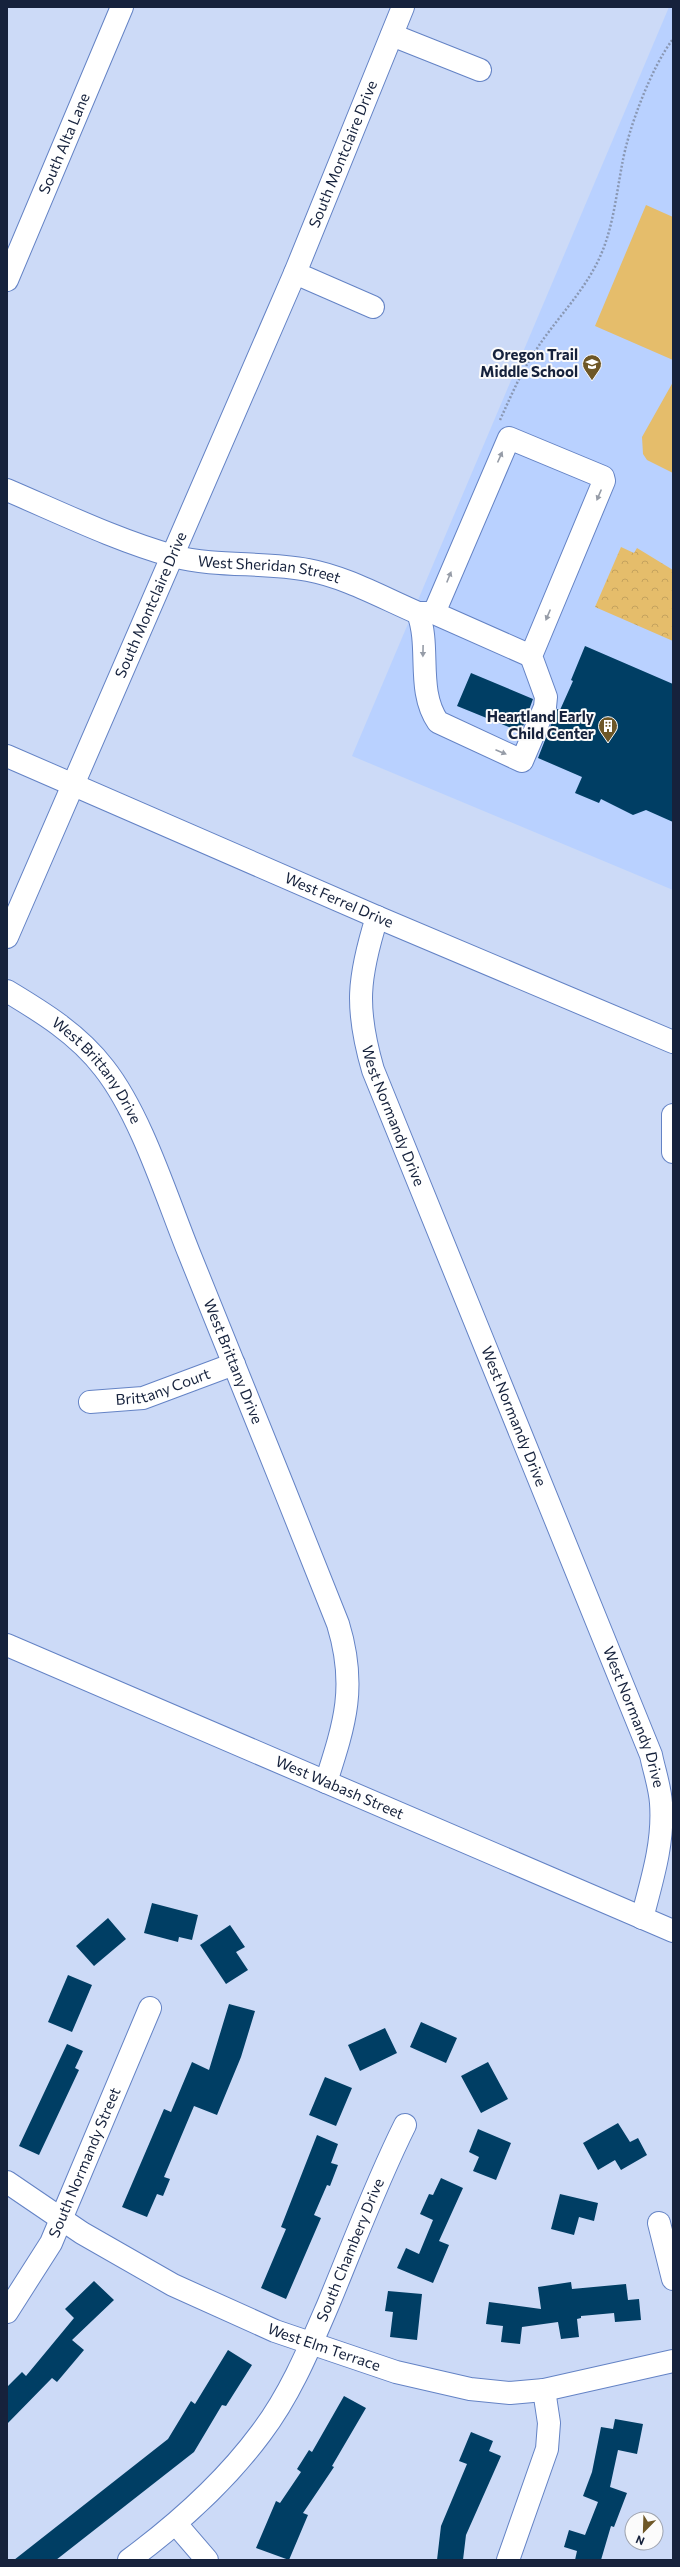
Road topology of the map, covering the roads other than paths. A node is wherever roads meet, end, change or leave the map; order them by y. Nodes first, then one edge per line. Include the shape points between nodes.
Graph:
1 (122, 7) edge
2 (403, 7) edge
3 (392, 34) junction
4 (480, 70) dead end
5 (295, 273) junction
6 (7, 280) edge
7 (373, 308) dead end
8 (7, 490) edge
9 (172, 556) junction
10 (426, 613) junction
11 (531, 656) junction
12 (7, 756) edge
13 (72, 783) junction
14 (377, 917) junction
15 (7, 937) edge
16 (7, 991) edge
17 (673, 1042) edge
18 (673, 1115) edge
19 (673, 1152) edge
20 (234, 1364) junction
21 (90, 1402) dead end
22 (7, 1645) edge
23 (326, 1782) junction
24 (642, 1918) junction
25 (673, 1931) edge
26 (150, 2008) dead end
27 (405, 2125) dead end
28 (7, 2182) edge
29 (62, 2218) junction
30 (659, 2223) dead end
31 (673, 2279) edge
32 (7, 2312) edge
33 (311, 2345) junction
34 (673, 2361) edge
35 (544, 2390) junction
36 (176, 2524) junction
37 (129, 2560) edge
38 (207, 2560) edge
39 (508, 2560) edge

1 - 6 street, South Alta Lane
2 - 3 street, South Montclaire Drive
3 - 4 street
3 - 5 street, South Montclaire Drive
5 - 7 street
5 - 9 street, South Montclaire Drive
8 - 9 street, West Sheridan Street via 132,543
9 - 10 street, West Sheridan Street via 203,563 281,566 309,570
9 - 13 street, South Montclaire Drive
10 - 11 street, West Sheridan Street
10 -> 11 street via 423,661 430,710 438,722 522,761 545,707 546,697
10 -> 11 street via 509,438 603,477 604,481
12 - 13 street, West Ferrel Drive
13 - 14 street, West Ferrel Drive
13 - 15 street, South Montclaire Drive
14 - 17 street, West Ferrel Drive
14 - 24 street, West Normandy Drive via 366,953 360,989 364,1038 373,1070 651,1755 661,1801 662,1821 658,1855
16 - 20 street, West Brittany Drive via 77,1038 100,1062 116,1085 146,1148
18 - 19 street
20 - 21 street, Brittany Court via 143,1398
20 - 23 street, West Brittany Drive via 345,1645 348,1705 345,1723
22 - 23 street, West Wabash Street
23 - 24 street, West Wabash Street
24 - 25 street, West Wabash Street
26 - 29 street, South Normandy Street
27 - 33 street, South Chambery Drive
28 - 29 street, West Elm Terrace
29 - 32 street, South Normandy Street via 52,2243 31,2279
29 - 33 street, West Elm Terrace via 82,2233 174,2285 238,2316
30 - 31 street
33 - 35 street, West Elm Terrace via 396,2372 470,2389 510,2393
33 - 36 street, South Chambery Drive via 285,2396 262,2433 232,2469
34 - 35 street, West Elm Terrace
35 - 39 street via 549,2424 547,2449 540,2474 510,2548
36 - 37 street, South Chambery Drive
36 - 38 street

